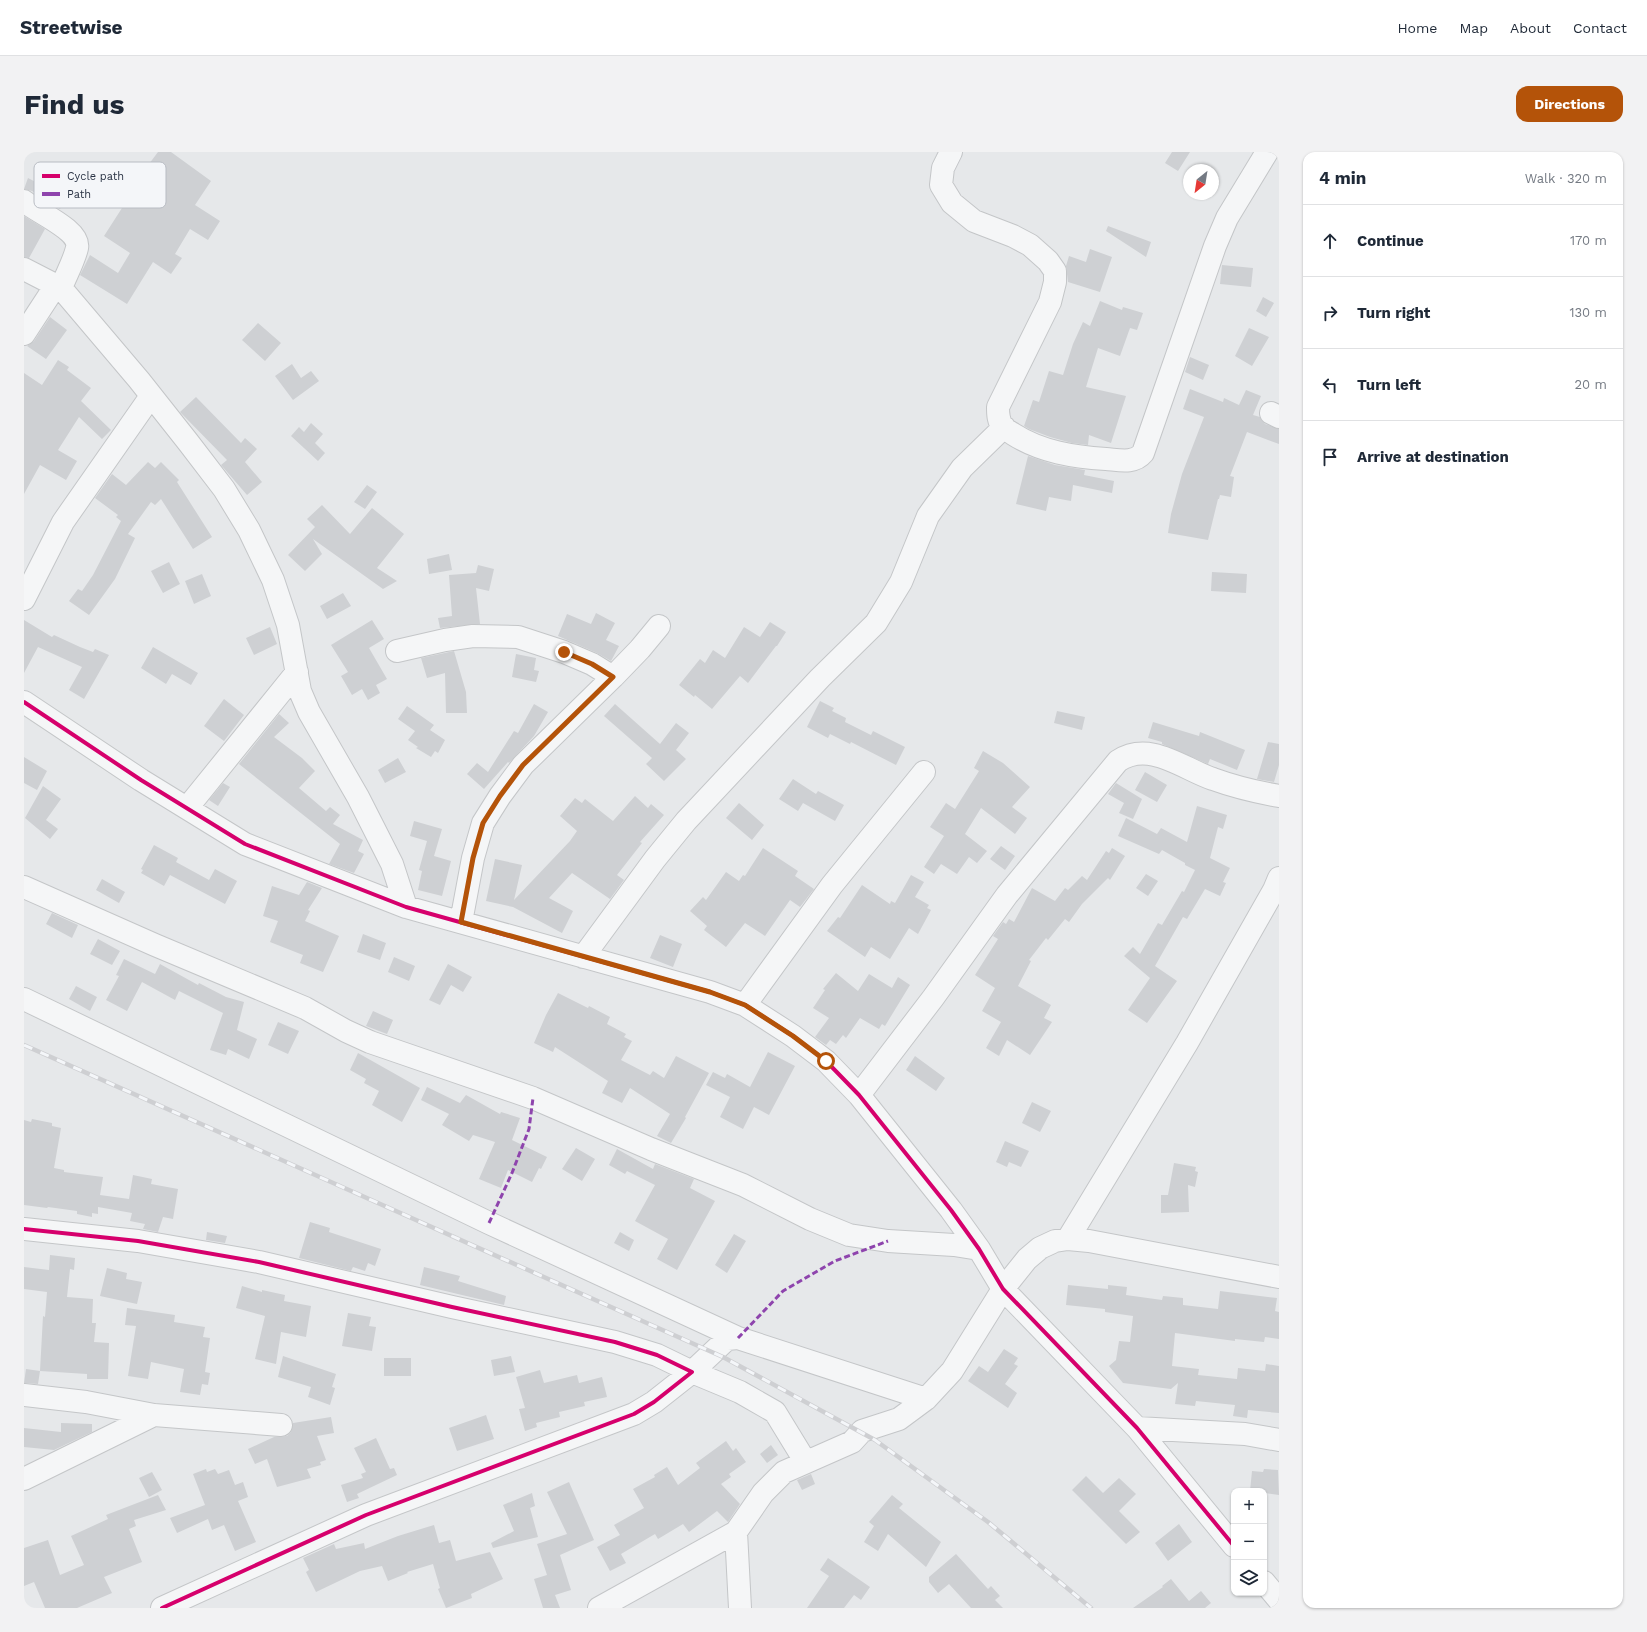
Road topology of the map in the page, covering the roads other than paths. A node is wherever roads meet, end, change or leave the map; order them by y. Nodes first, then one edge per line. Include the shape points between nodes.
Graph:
1 (951, 152) edge
2 (1267, 152) edge
3 (1276, 152) edge
4 (1279, 154) edge
5 (24, 201) edge
6 (34, 208) edge
7 (35, 208) edge
8 (24, 269) edge
9 (59, 287) junction
10 (24, 334) edge
11 (151, 396) junction
12 (1004, 427) junction
13 (24, 599) edge
14 (659, 626) dead end
15 (397, 651) dead end
16 (297, 672) junction
17 (613, 677) junction
18 (24, 702) edge
19 (924, 772) dead end
20 (1279, 796) edge
21 (187, 808) junction
22 (1279, 878) edge
23 (24, 887) edge
24 (406, 907) junction
25 (461, 922) junction
26 (583, 957) junction
27 (24, 999) edge
28 (745, 1005) junction
29 (859, 1095) junction
30 (24, 1229) edge
31 (1068, 1239) junction
32 (979, 1249) junction
33 (1279, 1277) edge
34 (1003, 1289) junction
35 (738, 1338) junction
36 (692, 1372) junction
37 (24, 1395) edge
38 (926, 1399) junction
39 (154, 1415) junction
40 (282, 1425) dead end
41 (1137, 1428) junction
42 (1279, 1440) edge
43 (805, 1461) junction
44 (24, 1479) edge
45 (736, 1532) junction
46 (1231, 1542) edge
47 (1267, 1586) edge
48 (1279, 1600) edge
49 (162, 1608) edge
50 (599, 1608) edge
51 (740, 1608) edge

1 - 12 street via 943,168 942,185 952,203 974,221 1030,245 1055,271 1050,302 998,407 998,418
2 - 12 street via 1227,218 1215,246 1143,453 1139,458 1131,461 1068,455 1045,450
3 - 4 street
5 - 6 street
7 - 9 street via 76,238 78,246
8 - 9 street
9 - 10 street
9 - 11 street
11 - 13 street via 63,522
11 - 16 street via 224,489 250,530 273,580 288,625
12 - 26 street via 962,468 928,516 901,582 876,623 820,678 686,821
14 - 17 street
15 - 17 street via 473,636 518,638 564,652 592,664
16 - 21 street
16 - 24 street via 300,691 309,712 358,797 392,864
17 - 25 street via 523,765 483,823 473,858
18 - 21 street
19 - 28 street via 832,885
20 - 29 street via 1239,788 1153,754 1127,755 1118,761 1007,895
21 - 24 street via 245,844
22 - 31 street via 1187,1043
23 - 32 street via 305,1008 370,1042 533,1098 743,1185 810,1219 850,1235
24 - 25 street
25 - 26 street
26 - 28 street via 710,992
27 - 35 street via 489,1223
28 - 29 street via 826,1061
29 - 32 street
30 - 36 street via 138,1241 259,1262 615,1342 657,1355
31 - 33 street
31 - 34 street via 1055,1240 1040,1248 1027,1259
32 - 34 street
34 - 38 street via 952,1371
34 - 41 street
35 - 36 street via 727,1339
35 - 38 street
36 - 43 street via 740,1392 775,1412
36 - 49 street via 654,1402 634,1414 366,1516
37 - 39 street via 86,1402
38 - 43 street via 899,1418 862,1431 852,1442
39 - 40 street
39 - 44 street
41 - 42 street via 1245,1434
41 - 46 street
43 - 45 street via 784,1472 763,1493
45 - 50 street
45 - 51 street
47 - 48 street

